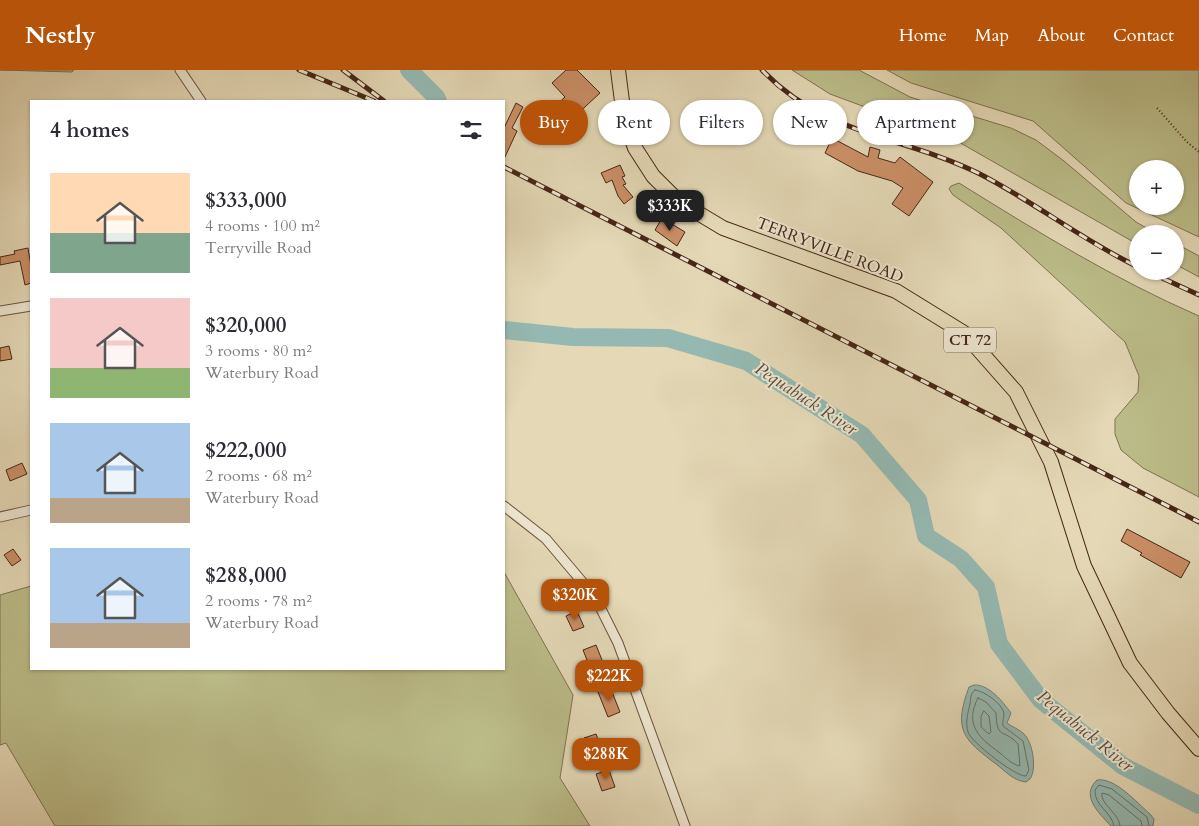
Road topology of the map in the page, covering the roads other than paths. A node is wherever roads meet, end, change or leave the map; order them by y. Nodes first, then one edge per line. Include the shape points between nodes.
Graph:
1 (180, 70) edge
2 (618, 70) edge
3 (201, 100) edge
4 (30, 306) edge
5 (0, 311) edge
6 (505, 507) edge
7 (30, 510) edge
8 (0, 517) edge
9 (1199, 749) edge
10 (685, 826) edge

1 - 3 street
2 - 9 highway, TERRYVILLE ROAD / CT 72 via 624,117 635,148 652,176 678,201 723,228 896,291 964,334 1016,392 1051,462 1084,566 1130,663
4 - 5 street
6 - 10 street via 546,539 595,597 618,643
7 - 8 street

